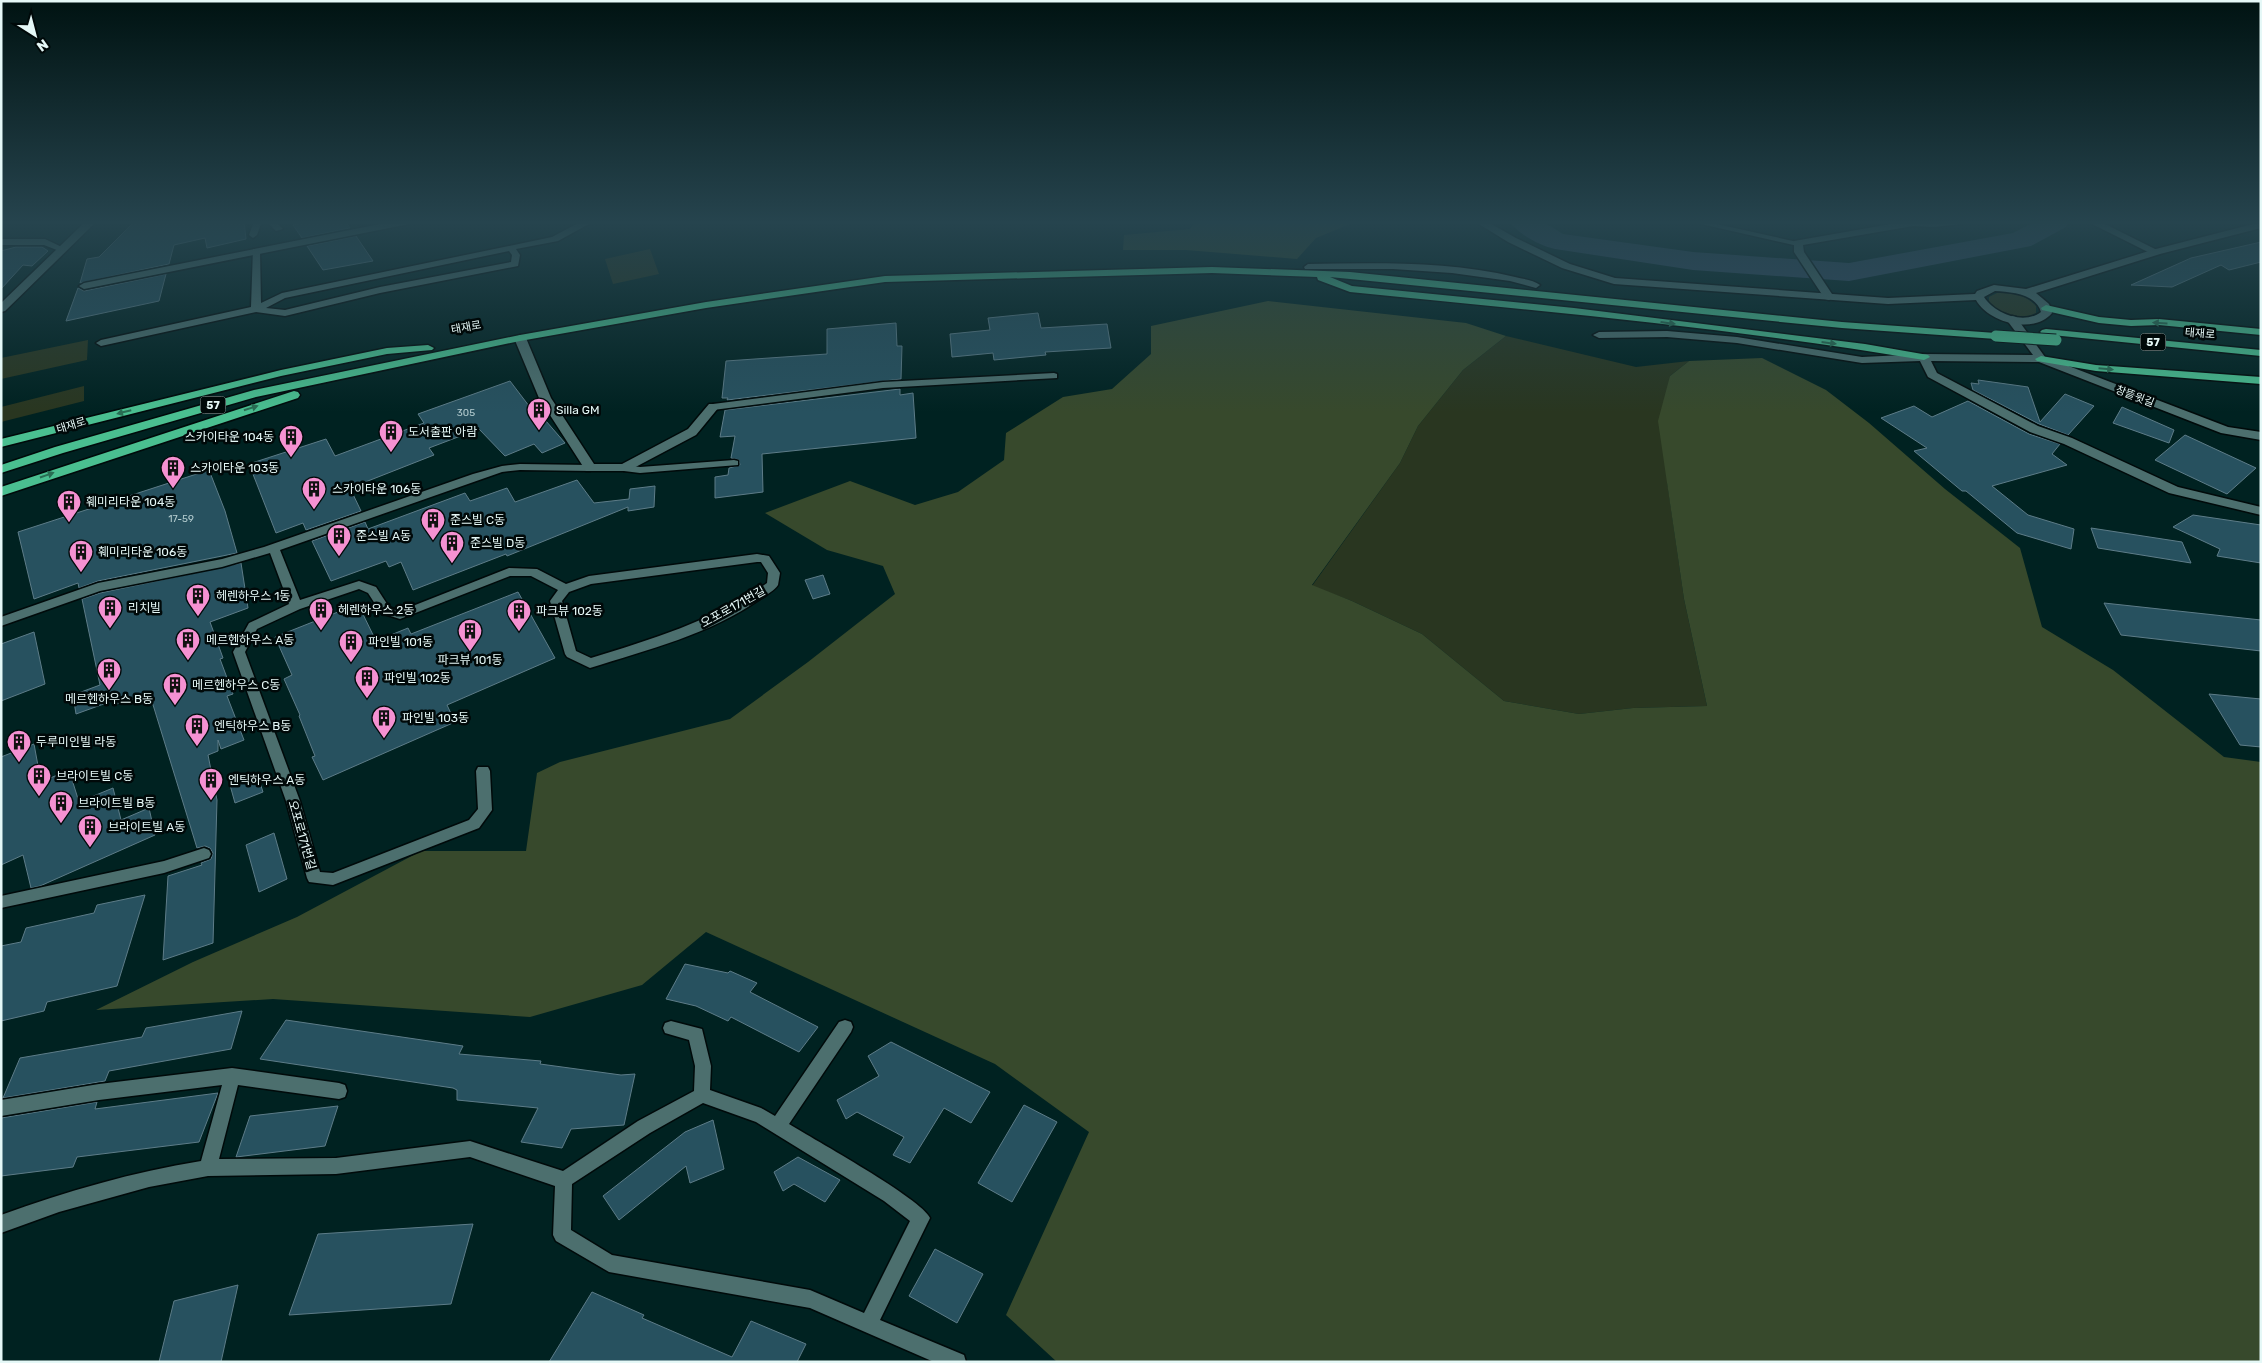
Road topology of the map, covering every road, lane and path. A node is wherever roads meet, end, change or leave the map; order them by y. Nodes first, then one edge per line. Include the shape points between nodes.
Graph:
1 (26, 285) edge
2 (91, 285) edge
3 (256, 285) edge
4 (336, 285) edge
5 (408, 285) edge
6 (799, 285) edge
7 (846, 285) edge
8 (1340, 285) edge
9 (1453, 285) edge
10 (1530, 285) edge
11 (1662, 285) edge
12 (1821, 285) edge
13 (2047, 285) edge
14 (2051, 285) edge
15 (84, 286) dead end
16 (2025, 293) junction
17 (1829, 297) junction
18 (2037, 299) junction
19 (1981, 301) junction
20 (256, 308) junction
21 (2046, 308) junction
22 (1, 309) edge
23 (2025, 326) junction
24 (1992, 331) junction
25 (2261, 332) edge
26 (1599, 335) dead end
27 (520, 338) junction
28 (101, 343) dead end
29 (428, 353) junction
30 (2261, 353) edge
31 (1924, 357) junction
32 (2261, 358) edge
33 (2041, 359) junction
34 (1054, 376) dead end
35 (2261, 381) edge
36 (713, 406) joint
37 (2261, 436) edge
38 (1, 443) edge
39 (1, 461) edge
40 (734, 463) dead end
41 (590, 468) junction
42 (624, 468) junction
43 (1, 469) edge
44 (1, 492) edge
45 (2261, 511) edge
46 (274, 548) junction
47 (565, 589) junction
48 (296, 606) junction
49 (1, 622) edge
50 (483, 771) dead end
51 (204, 854) dead end
52 (1, 902) edge
53 (845, 1027) dead end
54 (672, 1028) dead end
55 (232, 1076) junction
56 (339, 1091) dead end
57 (702, 1095) junction
58 (1, 1108) edge
59 (778, 1126) junction
60 (208, 1168) junction
61 (564, 1180) junction
62 (1, 1224) edge
63 (868, 1324) junction
64 (957, 1362) edge

1 - 22 street
2 - 15 street
3 - 20 lane
4 - 20 lane via 282,296
5 - 20 lane via 285,313
6 - 29 highway, 태재로 / 57 via 706,299
7 - 27 highway, 태재로 / 57 via 706,305
8 -> 31 highway via 1350,289 1574,311
9 - 24 highway, 태재로 / 57 via 1842,325
10 - 24 highway, 태재로 / 57
11 - 17 street
12 - 17 street
13 - 16 street
14 - 18 street
16 - 18 street
16 - 19 street via 1994,288 1981,293
17 - 19 street
18 - 21 street
19 - 23 street via 1994,313
20 - 28 lane
21 - 23 street via 2047,313 2043,317
25 -> 21 highway via 2099,320
23 - 33 street
24 - 30 highway, 태재로 / 57 via 2046,332
24 - 32 highway, 태재로 / 57, bridge via 2056,340
26 - 31 street via 1667,334 1737,340 1862,360
27 - 29 highway, 태재로 / 57
27 - 41 street via 545,398
29 -> 38 highway via 387,351 281,373
29 - 39 highway, 태재로 / 57 via 252,386
29 - 43 highway, 태재로 / 57 via 246,396
44 -> 29 highway via 258,405
31 - 33 street
31 - 45 street via 1932,375 2034,429 2068,441 2174,490
33 -> 35 highway via 2096,368
33 - 37 street, 창뜰윗길 via 2224,430
34 - 36 lane via 883,385
36 - 42 street via 692,432
40 - 42 lane via 640,470
41 - 42 street
41 - 46 lane via 502,469
46 - 48 lane
46 - 49 lane via 222,563 98,587
47 - 47 lane, 오포로171번길 via 589,580 757,558 765,559 774,573 772,585 757,597 696,628 590,663 570,654 556,601
47 - 48 lane, 오포로171번길 via 533,572 509,572 400,615 385,610 372,590 360,585
48 - 50 lane, 오포로171번길 via 253,626 239,652 293,801 314,878 333,879 474,824 485,810
51 - 52 lane
53 - 59 lane
54 - 57 lane via 696,1034 703,1066
55 - 56 lane
55 - 58 lane
55 - 60 lane
57 - 59 lane via 761,1116
57 - 61 lane via 644,1127
59 - 63 lane via 890,1195 920,1218
60 - 61 lane via 336,1166 470,1149
60 - 62 lane via 149,1178 59,1203
61 - 63 lane via 562,1235 609,1263 810,1300
63 - 64 lane

